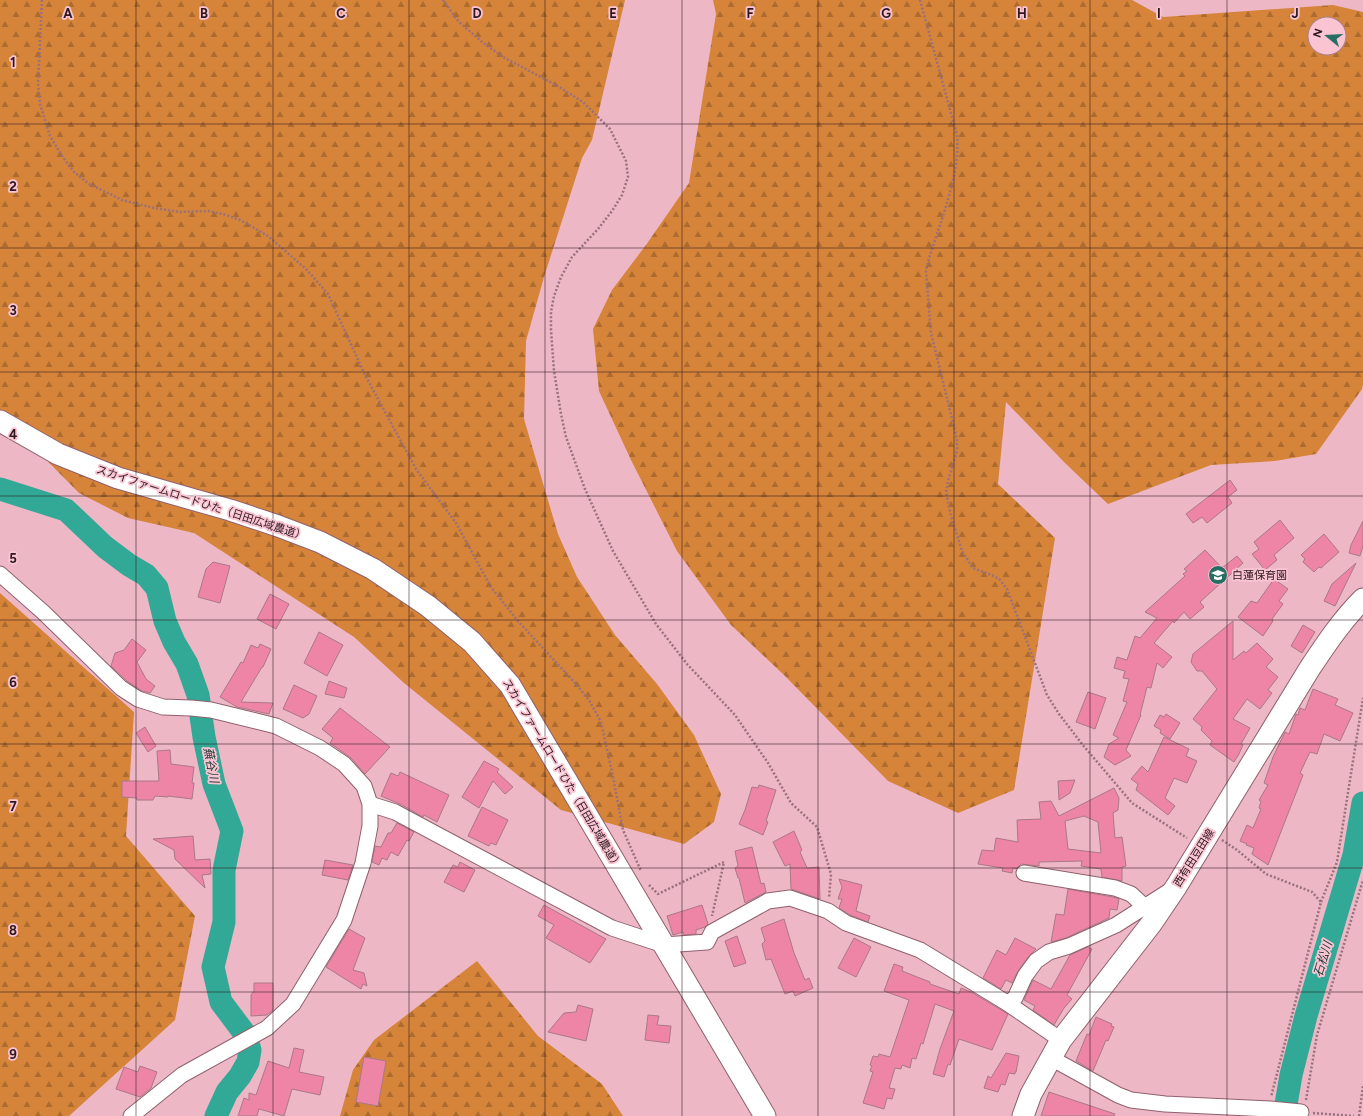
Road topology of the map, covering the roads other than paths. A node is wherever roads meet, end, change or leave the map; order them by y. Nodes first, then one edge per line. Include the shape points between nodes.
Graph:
1 (0, 421) edge
2 (0, 574) edge
3 (1363, 599) edge
4 (370, 804) junction
5 (1024, 873) dead end
6 (1176, 887) junction
7 (1145, 906) junction
8 (664, 945) junction
9 (1007, 1003) junction
10 (1061, 1040) junction
11 (1051, 1058) junction
12 (1302, 1112) road end
13 (131, 1116) edge
14 (765, 1116) edge
15 (1023, 1116) edge

1 - 8 street, スカイファームロードひた（日田広域農道） via 58,454 118,478 230,510 320,542 373,570 428,606 472,642 510,685
2 - 4 street via 121,688 138,699 163,707 211,710 276,726 320,748 344,764 364,786
3 - 6 street, 西有田豆田線 via 1332,635 1314,662
4 - 8 street via 395,812 612,928
4 - 13 street via 370,826 363,863 344,920 293,1004 267,1028 182,1075
5 - 7 street via 1115,888 1131,894
6 - 7 street
6 - 10 street, 西有田豆田線 via 1151,924
7 - 9 street via 1116,925 1049,952 1036,961 1025,976 1015,998
8 - 9 street via 707,942 712,932 768,901 790,898 828,910 846,923 920,950
8 - 14 street, スカイファームロードひた（日田広域農道）
9 - 10 street
10 - 11 street, 西有田豆田線
11 - 12 street via 1131,1100
11 - 15 street, 西有田豆田線 via 1031,1094

